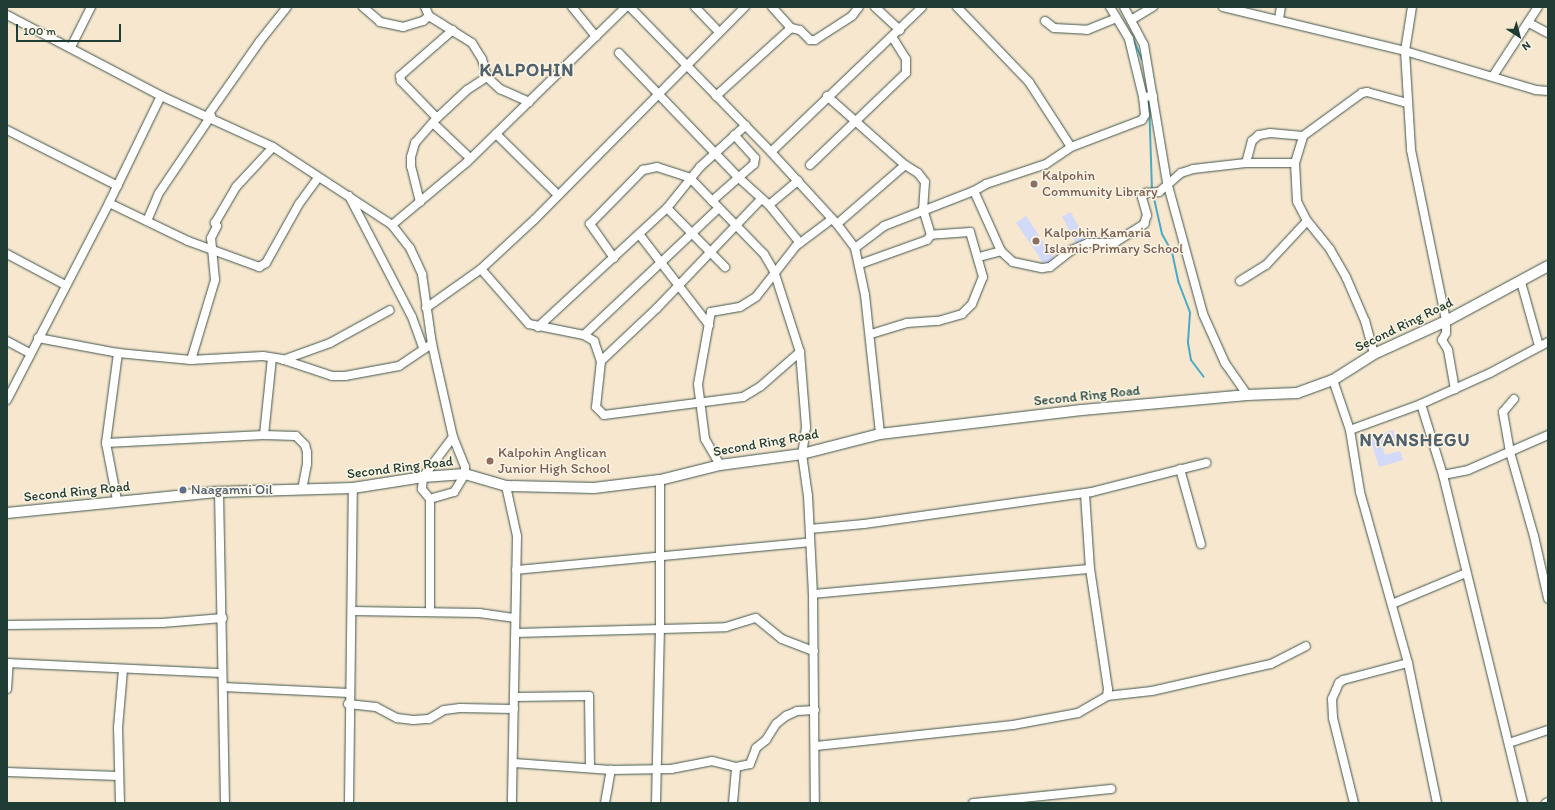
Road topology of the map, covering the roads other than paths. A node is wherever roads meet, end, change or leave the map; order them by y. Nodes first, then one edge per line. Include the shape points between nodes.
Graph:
1 (91, 7) edge
2 (287, 7) edge
3 (363, 7) edge
4 (425, 7) edge
5 (572, 7) edge
6 (626, 7) edge
7 (630, 7) edge
8 (695, 7) edge
9 (745, 7) edge
10 (772, 7) edge
11 (858, 7) edge
12 (875, 7) edge
13 (922, 7) edge
14 (957, 7) edge
15 (1110, 7) edge
16 (1124, 7) edge
17 (1152, 7) edge
18 (1223, 7) edge
19 (1281, 7) edge
20 (1412, 7) edge
21 (1538, 7) edge
22 (7, 15) edge
23 (429, 16) junction
24 (1116, 18) junction
25 (1279, 19) junction
26 (1131, 20) junction
27 (1045, 21) dead end
28 (1529, 23) junction
29 (791, 28) junction
30 (453, 30) junction
31 (900, 30) junction
32 (719, 32) junction
33 (1548, 33) edge
34 (596, 37) junction
35 (892, 37) junction
36 (71, 47) junction
37 (1405, 51) junction
38 (619, 53) dead end
39 (686, 64) junction
40 (1493, 76) junction
41 (487, 77) junction
42 (1548, 91) edge
43 (659, 92) junction
44 (161, 96) junction
45 (716, 96) junction
46 (827, 96) junction
47 (1149, 96) junction
48 (528, 102) junction
49 (1407, 103) junction
50 (210, 116) junction
51 (435, 120) junction
52 (855, 122) junction
53 (746, 125) junction
54 (7, 130) edge
55 (496, 134) junction
56 (734, 135) junction
57 (1303, 136) junction
58 (273, 146) junction
59 (1071, 147) junction
60 (715, 152) junction
61 (771, 152) junction
62 (470, 158) junction
63 (1246, 163) junction
64 (1295, 163) junction
65 (810, 165) dead end
66 (905, 165) junction
67 (318, 178) junction
68 (690, 178) junction
69 (739, 178) junction
70 (798, 181) junction
71 (1168, 182) junction
72 (118, 186) junction
73 (974, 191) junction
74 (558, 195) junction
75 (349, 196) junction
76 (761, 199) junction
77 (712, 201) junction
78 (420, 202) junction
79 (109, 203) junction
80 (769, 205) junction
81 (667, 208) junction
82 (719, 208) junction
83 (923, 209) junction
84 (1307, 220) junction
85 (147, 221) junction
86 (834, 222) junction
87 (392, 225) junction
88 (735, 225) junction
89 (639, 234) junction
90 (692, 234) junction
91 (931, 235) junction
92 (800, 243) junction
93 (855, 248) junction
94 (213, 251) junction
95 (1001, 251) junction
96 (710, 252) junction
97 (7, 254) edge
98 (979, 257) junction
99 (614, 258) junction
100 (662, 262) junction
101 (860, 264) junction
102 (1548, 266) edge
103 (724, 267) dead end
104 (481, 268) junction
105 (774, 271) junction
106 (1240, 281) dead end
107 (1521, 282) junction
108 (680, 284) junction
109 (65, 285) junction
110 (426, 308) junction
111 (390, 310) dead end
112 (1446, 321) junction
113 (709, 325) junction
114 (538, 327) junction
115 (870, 334) junction
116 (584, 335) junction
117 (38, 338) junction
118 (7, 340) edge
119 (1548, 342) edge
120 (432, 344) junction
121 (1539, 346) junction
122 (424, 348) junction
123 (800, 352) junction
124 (30, 353) junction
125 (118, 353) junction
126 (1374, 354) junction
127 (272, 358) junction
128 (191, 360) junction
129 (283, 360) junction
130 (601, 361) junction
131 (1333, 380) junction
132 (1455, 389) junction
133 (1247, 395) junction
134 (1514, 399) dead end
135 (7, 400) edge
136 (700, 403) junction
137 (1422, 404) junction
138 (1350, 430) junction
139 (880, 434) junction
140 (264, 435) junction
141 (1548, 435) edge
142 (453, 436) junction
143 (106, 443) junction
144 (1510, 452) junction
145 (802, 454) junction
146 (1206, 463) dead end
147 (720, 465) junction
148 (1180, 469) junction
149 (465, 474) junction
150 (1443, 474) junction
151 (423, 477) junction
152 (660, 480) junction
153 (506, 486) junction
154 (353, 488) junction
155 (302, 490) junction
156 (219, 492) junction
157 (1084, 493) junction
158 (430, 499) junction
159 (117, 500) junction
160 (7, 513) edge
161 (810, 529) junction
162 (810, 542) junction
163 (1201, 544) dead end
164 (660, 556) junction
165 (1090, 569) junction
166 (516, 570) junction
167 (1466, 572) junction
168 (813, 594) junction
169 (1548, 598) edge
170 (1392, 604) junction
171 (352, 611) junction
172 (430, 612) junction
173 (223, 618) junction
174 (514, 618) junction
175 (7, 625) edge
176 (660, 630) junction
177 (516, 633) junction
178 (1306, 646) dead end
179 (814, 651) junction
180 (8, 663) edge
181 (1408, 664) junction
182 (123, 670) junction
183 (222, 673) junction
184 (223, 686) junction
185 (7, 689) edge
186 (349, 693) junction
187 (1107, 696) junction
188 (515, 697) junction
189 (348, 704) junction
190 (514, 709) junction
191 (815, 710) junction
192 (1548, 730) edge
193 (1509, 743) junction
194 (816, 746) junction
195 (514, 763) junction
196 (736, 767) junction
197 (590, 768) junction
198 (658, 769) junction
199 (611, 770) junction
200 (7, 772) edge
201 (118, 776) junction
202 (1112, 789) dead end
203 (1044, 800) edge
204 (120, 803) edge
205 (225, 803) edge
206 (349, 803) edge
207 (512, 803) edge
208 (605, 803) edge
209 (656, 803) edge
210 (733, 803) edge
211 (816, 803) edge
212 (973, 803) edge
213 (1354, 803) edge
214 (1437, 803) edge
215 (1523, 803) edge

1 - 36 street
2 - 50 street via 255,47
3 - 23 street via 388,26 403,27 423,21
4 - 23 street
5 - 34 street
6 - 34 street
7 - 39 street
8 - 32 street
9 - 32 street
10 - 29 street
11 - 29 street via 852,16 815,40 810,40 800,30
12 - 31 street
13 - 31 street
14 - 59 street via 1029,82
15 - 24 street
16 - 26 street
17 - 26 street
18 - 25 street
19 - 25 street
20 - 37 street
21 - 28 street
22 - 36 street
23 - 30 street
24 - 27 street via 1088,30 1054,28
24 - 47 street via 1129,39
25 - 37 street
26 - 47 street via 1144,45
28 - 33 street
28 - 40 street
29 - 45 street
30 - 41 street via 478,50
30 - 51 street via 400,76 401,81
31 - 35 street
32 - 39 street
34 - 48 street
35 - 46 street
35 - 52 street via 906,59 906,74
36 - 44 street
37 - 40 street
37 - 49 street
38 - 43 street
39 - 43 street
39 - 45 street
40 - 42 street via 1536,90
41 - 48 street via 500,89
41 - 51 street via 467,90
43 - 60 street
43 - 74 street via 611,145
44 - 50 street
44 - 72 street
45 - 53 street
46 - 52 street
46 - 61 street
47 - 59 street via 1142,120
47 - 71 street
48 - 55 street
49 - 57 street via 1367,92 1362,93
49 - 112 street via 1413,163
50 - 58 street
50 - 85 street via 159,193
51 - 62 street
51 - 78 street via 416,143 411,157 414,183
52 - 65 street
52 - 66 street
53 - 56 street
53 - 61 street
54 - 72 street
55 - 62 street
55 - 74 street
56 - 60 street
56 - 69 street via 755,158 754,164
57 - 63 street via 1270,133 1259,135 1252,141
57 - 64 street
58 - 67 street
58 - 94 street via 244,176 232,193 215,224 217,226 211,238
59 - 73 street via 1046,164 986,184
60 - 68 street
60 - 69 street
61 - 70 street
62 - 78 street
63 - 64 street
63 - 71 street via 1193,169
64 - 84 street via 1297,201
66 - 83 street via 918,172 926,182
66 - 86 street
67 - 75 street
67 - 94 street via 299,204 263,266
68 - 77 street
68 - 81 street via 682,192
68 - 99 street via 656,167 643,170 593,219 592,229
69 - 76 street
69 - 77 street
70 - 80 street
70 - 86 street
71 - 95 street via 1159,192 1146,193 1142,197 1147,215 1144,224 1114,243 1088,243 1072,250 1050,267 1042,268 1013,262
71 - 133 street via 1203,314 1224,363
72 - 79 street
73 - 83 street
73 - 95 street
74 - 104 street
75 - 87 street
75 - 122 street via 412,317
76 - 80 street
76 - 88 street
77 - 82 street
78 - 87 street
79 - 85 street
79 - 109 street
80 - 92 street
81 - 89 street
81 - 90 street
82 - 88 street
82 - 90 street
83 - 91 street
83 - 93 street via 878,229
84 - 106 street via 1266,265
84 - 126 street via 1330,249 1346,277 1365,322
85 - 94 street
86 - 92 street
86 - 93 street
87 - 110 street via 410,248 422,274
88 - 96 street
88 - 105 street via 771,262
89 - 99 street
89 - 100 street
90 - 96 street
90 - 100 street
91 - 98 street via 970,232
91 - 101 street via 927,240
92 - 105 street
93 - 101 street
94 - 128 street via 215,280
95 - 98 street
96 - 103 street
96 - 108 street
97 - 109 street
98 - 115 street via 983,277 972,304 962,314 938,321 907,323
99 - 114 street
100 - 108 street
100 - 116 street
101 - 115 street
102 - 107 street, Second Ring Road
104 - 110 street
104 - 114 street via 529,324
105 - 113 street via 767,286 756,297 740,307 711,312
105 - 123 street
107 - 112 street, Second Ring Road
107 - 121 street
108 - 113 street
108 - 130 street
109 - 117 street
110 - 120 street
111 - 129 street via 330,343
112 - 126 street, Second Ring Road
112 - 132 street via 1446,333 1442,340 1448,350
113 - 136 street via 702,368 698,375
114 - 116 street
115 - 139 street
116 - 130 street via 598,346
117 - 124 street
117 - 125 street
118 - 124 street
119 - 121 street
120 - 122 street
120 - 142 street
121 - 132 street
122 - 129 street via 408,362 399,366 357,376 332,376
123 - 136 street via 750,394
123 - 145 street via 806,427
124 - 135 street
125 - 128 street
125 - 143 street
126 - 131 street, Second Ring Road
127 - 128 street via 247,356
127 - 129 street
127 - 140 street
130 - 136 street via 596,407 604,415
131 - 133 street, Second Ring Road via 1296,393
131 - 138 street
132 - 137 street
133 - 139 street, Second Ring Road via 1082,410
134 - 144 street via 1503,412
136 - 147 street via 705,439
137 - 138 street
137 - 150 street
138 - 170 street via 1360,492
139 - 145 street, Second Ring Road
140 - 143 street
140 - 155 street via 296,436 305,445 307,464
141 - 144 street
142 - 149 street via 463,460
142 - 151 street
143 - 159 street
144 - 150 street via 1468,470
144 - 169 street via 1533,529
145 - 147 street, Second Ring Road
145 - 161 street
146 - 148 street
147 - 152 street, Second Ring Road
148 - 157 street
148 - 163 street
149 - 151 street, Second Ring Road
149 - 153 street, Second Ring Road
149 - 158 street via 454,492
150 - 167 street
151 - 154 street, Second Ring Road
151 - 158 street via 422,489
152 - 153 street, Second Ring Road via 594,488
152 - 164 street
153 - 166 street via 517,536
154 - 155 street, Second Ring Road
154 - 171 street
155 - 156 street, Second Ring Road
156 - 159 street, Second Ring Road
156 - 173 street
157 - 161 street via 864,524
157 - 165 street
158 - 172 street
159 - 160 street, Second Ring Road
161 - 162 street
162 - 164 street
162 - 168 street
164 - 166 street
164 - 176 street
165 - 168 street
165 - 187 street
166 - 174 street
167 - 170 street
167 - 193 street
168 - 179 street
170 - 181 street
171 - 172 street
171 - 186 street
172 - 174 street via 478,613
173 - 175 street via 162,623
173 - 183 street
174 - 177 street
176 - 177 street
176 - 179 street via 726,627 756,618 782,639
176 - 198 street
177 - 188 street
178 - 187 street via 1271,664 1152,691
179 - 191 street
180 - 182 street
180 - 185 street
181 - 213 street via 1343,680 1332,699 1333,718
181 - 214 street
182 - 183 street
182 - 201 street
183 - 184 street
184 - 186 street
184 - 205 street
186 - 189 street
187 - 194 street via 1078,713 1013,725
188 - 190 street
188 - 197 street via 589,696
189 - 190 street via 376,707 397,718 413,720 429,719 444,710 460,708
189 - 206 street
190 - 195 street
191 - 194 street
191 - 196 street via 797,711 786,716 756,748 750,764
192 - 193 street
193 - 215 street
194 - 211 street
195 - 197 street
195 - 207 street
196 - 198 street via 712,760
196 - 210 street
197 - 199 street
198 - 199 street
198 - 209 street
199 - 208 street
200 - 201 street
201 - 204 street
202 - 203 street
203 - 212 street

